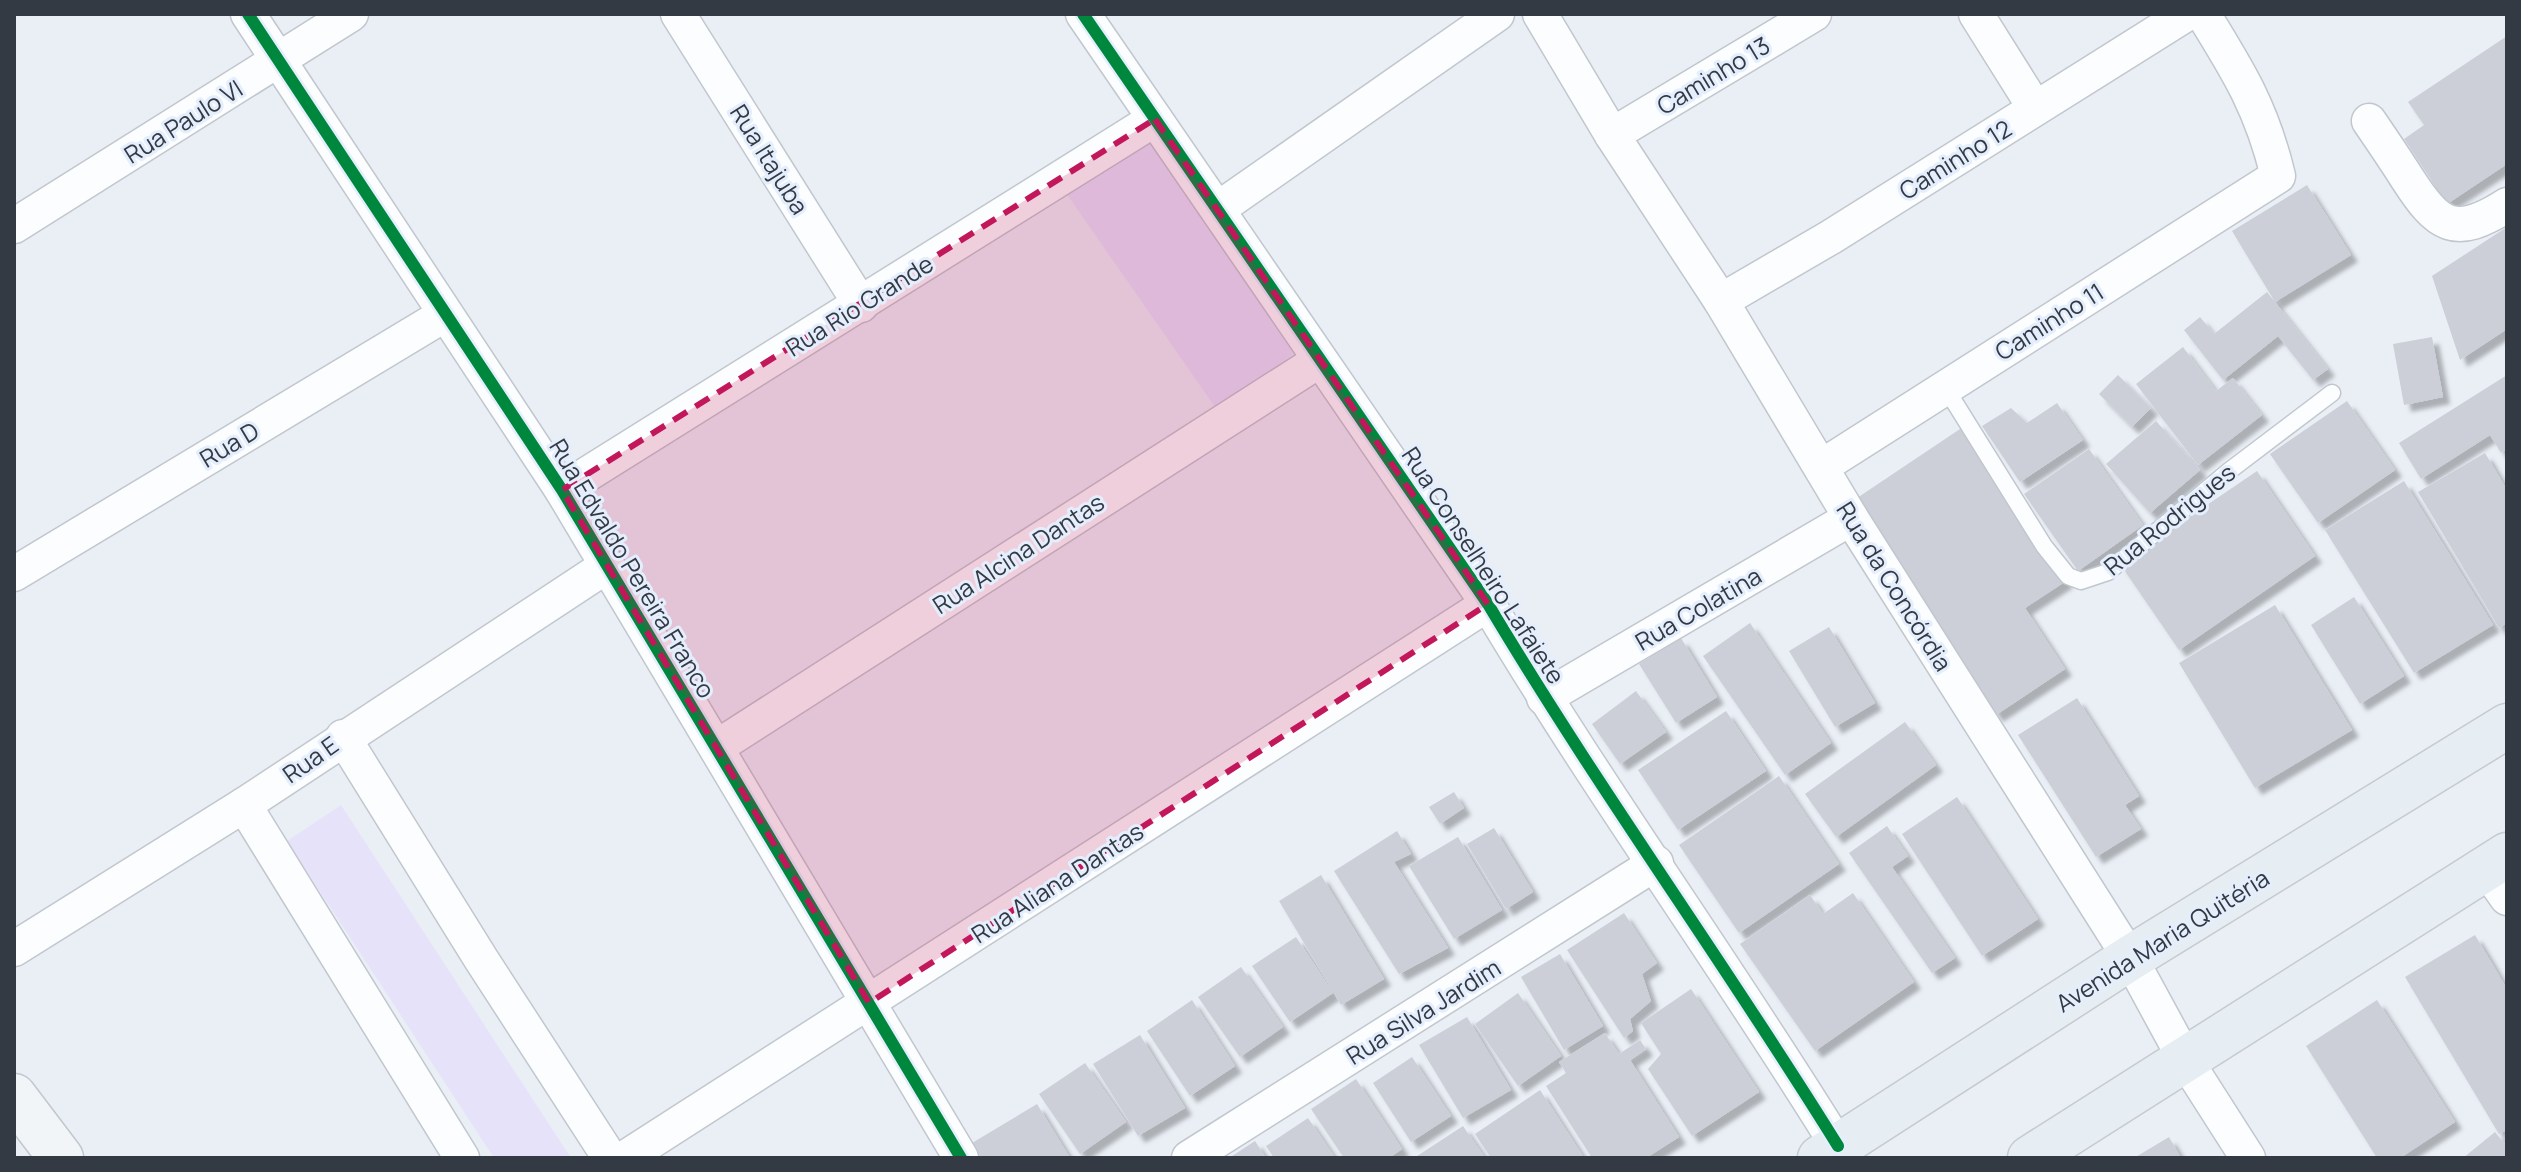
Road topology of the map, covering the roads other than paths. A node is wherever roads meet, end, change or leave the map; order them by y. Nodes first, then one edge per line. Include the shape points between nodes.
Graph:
1 (248, 14) edge
2 (351, 14) edge
3 (678, 14) edge
4 (1083, 14) edge
5 (1497, 14) edge
6 (1540, 14) edge
7 (1814, 14) edge
8 (1976, 14) edge
9 (2186, 14) edge
10 (2203, 14) edge
11 (281, 60) junction
12 (2035, 108) junction
13 (1155, 119) junction
14 (2369, 121) dead end
15 (1612, 135) junction
16 (2507, 205) edge
17 (1218, 209) junction
18 (14, 226) edge
19 (1721, 301) junction
20 (861, 305) junction
21 (444, 315) junction
22 (1320, 360) junction
23 (1945, 387) junction
24 (2332, 393) dead end
25 (1821, 467) junction
26 (562, 490) junction
27 (1851, 518) junction
28 (605, 567) junction
29 (14, 574) edge
30 (1488, 604) junction
31 (1544, 698) junction
32 (2507, 726) edge
33 (343, 737) junction
34 (717, 747) junction
35 (244, 805) junction
36 (1656, 863) junction
37 (2500, 874) edge
38 (14, 949) edge
39 (2130, 958) junction
40 (869, 1003) junction
41 (2186, 1061) junction
42 (14, 1096) edge
43 (1829, 1152) edge
44 (61, 1158) edge
45 (462, 1158) edge
46 (610, 1158) edge
47 (625, 1158) edge
48 (961, 1158) edge
49 (1189, 1158) edge
50 (2030, 1158) edge
51 (2248, 1158) edge

1 - 11 street, Rua Edvaldo Pereira Franco
2 - 11 street, Rua Paulo VI
3 - 20 street, Rua Itajuba
4 - 13 street, Rua Conselheiro Lafaiete
5 - 17 street
6 - 15 street, Rua da Concórdia
7 - 15 street, Caminho 13
8 - 12 street
9 - 12 street, Caminho 12
10 - 23 street, Caminho 11 via 2266,127 2278,176
11 - 18 street, Rua Paulo VI
11 - 21 street, Rua Edvaldo Pereira Franco
12 - 19 street, Caminho 12
13 - 17 street, Rua Conselheiro Lafaiete
13 - 20 street, Rua Rio Grande
14 - 16 street via 2429,211 2444,222 2480,220
15 - 19 street, Rua da Concórdia
17 - 22 street, Rua Conselheiro Lafaiete
19 - 25 street, Rua da Concórdia
20 - 26 street, Rua Rio Grande
21 - 26 street, Rua Edvaldo Pereira Franco
21 - 29 street, Rua D
22 - 30 street, Rua Conselheiro Lafaiete
22 - 34 street, Rua Alcina Dantas
23 - 24 lane, Rua Rodrigues via 2044,546 2068,576 2081,581 2108,572 2240,461
23 - 25 street, Caminho 11
25 - 27 street, Rua da Concórdia
26 - 28 street, Rua Edvaldo Pereira Franco
27 - 31 street, Rua Colatina
27 - 39 street, Rua da Concórdia
28 - 33 street, Rua E
28 - 34 street, Rua Edvaldo Pereira Franco
30 - 31 street, Rua Conselheiro Lafaiete
30 - 40 street, Rua Aliana Dantas
31 - 36 street, Rua Conselheiro Lafaiete
32 - 39 main road, Avenida Maria Quitéria
33 - 35 street, Rua E
33 - 46 street
34 - 40 street, Rua Edvaldo Pereira Franco
35 - 38 street, Rua E
35 - 45 street
36 - 43 street, Rua Conselheiro Lafaiete
36 - 49 street, Rua Silva Jardim
37 - 41 main road
39 - 41 street, Rua da Concórdia
39 - 43 main road, Avenida Maria Quitéria
40 - 47 street, Rua Aliana Dantas
40 - 48 street, Rua Edvaldo Pereira Franco
41 - 50 main road
41 - 51 street, Rua da Concórdia
42 - 44 street

